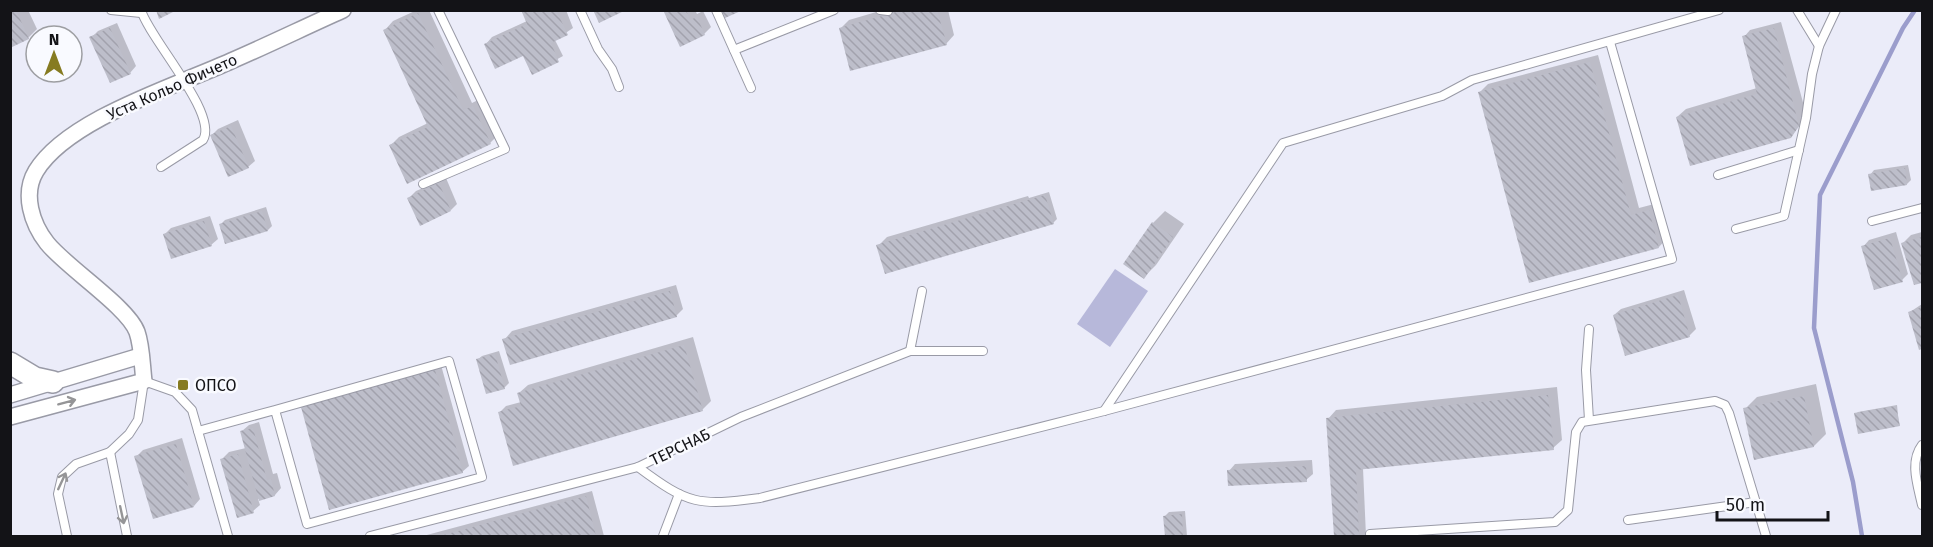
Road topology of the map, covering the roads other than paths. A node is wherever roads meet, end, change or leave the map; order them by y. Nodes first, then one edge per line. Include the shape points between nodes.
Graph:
1 (111, 10) edge
2 (342, 10) edge
3 (438, 10) edge
4 (579, 10) edge
5 (716, 10) edge
6 (834, 10) edge
7 (880, 10) edge
8 (1719, 10) edge
9 (1797, 10) edge
10 (1836, 10) edge
11 (888, 11) edge
12 (141, 12) edge
13 (1611, 42) junction
14 (1819, 46) junction
15 (734, 50) junction
16 (184, 81) junction
17 (619, 87) dead end
18 (751, 88) dead end
19 (1799, 150) junction
20 (161, 167) dead end
21 (1718, 175) dead end
22 (423, 184) dead end
23 (1923, 208) edge
24 (1872, 221) dead end
25 (1736, 229) dead end
26 (922, 291) dead end
27 (1588, 329) dead end
28 (910, 351) junction
29 (983, 351) dead end
30 (140, 356) junction
31 (10, 363) edge
32 (144, 381) junction
33 (54, 382) junction
34 (10, 395) edge
35 (275, 410) junction
36 (1104, 411) junction
37 (10, 417) edge
38 (1589, 420) junction
39 (198, 431) junction
40 (1923, 445) edge
41 (110, 452) junction
42 (638, 467) junction
43 (679, 494) junction
44 (1756, 502) junction
45 (1923, 505) edge
46 (1628, 520) dead end
47 (1370, 534) dead end
48 (67, 537) edge
49 (127, 537) edge
50 (228, 537) edge
51 (370, 537) edge
52 (663, 537) edge
53 (1767, 537) edge

1 - 12 lane
2 - 16 street, Уста Кольо Фичето
3 - 22 lane via 506,149
4 - 17 lane
5 - 15 lane
6 - 15 lane
7 - 11 lane
8 - 13 lane
9 - 14 lane
10 - 14 lane
12 - 16 lane
13 - 36 lane via 1472,80 1442,96 1283,142
13 - 36 lane via 1672,259
14 - 19 lane
15 - 18 lane
16 - 20 lane via 206,125 205,136
16 - 30 street, Уста Кольо Фичето via 121,108 52,150 35,173 30,194 37,230 136,329
19 - 21 lane
19 - 25 lane via 1784,216
23 - 24 lane
26 - 28 lane
27 - 38 lane
28 - 29 lane, ТЕРСНАБ
28 - 42 lane, ТЕРСНАБ via 741,417
30 - 32 street, Уста Кольо Фичето
30 - 33 street
31 - 33 main road via 35,378
37 -> 32 street
32 - 39 lane via 176,392 192,410
32 - 41 lane via 138,420
33 - 34 street
35 - 35 lane via 308,524 482,477 449,361
35 - 39 lane
36 - 43 lane via 760,498 711,504
38 - 44 lane via 1720,402 1729,413
38 - 47 lane via 1577,428 1569,504 1561,519
39 - 50 lane
40 - 45 lane via 1916,458
48 -> 41 lane via 58,494 62,477 76,464
41 -> 49 lane
42 - 43 lane
42 - 51 lane, ТЕРСНАБ
43 - 52 lane
44 - 46 lane
44 - 53 lane

